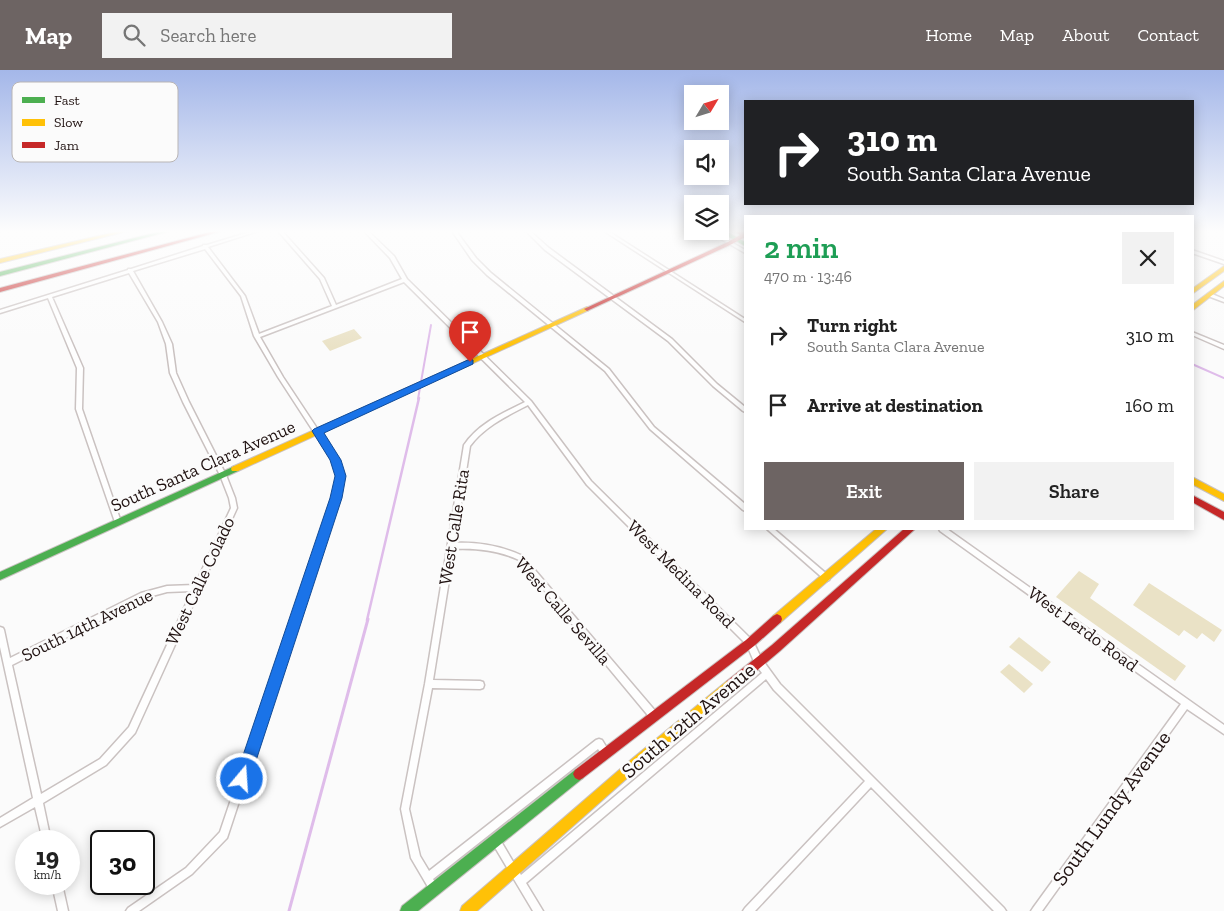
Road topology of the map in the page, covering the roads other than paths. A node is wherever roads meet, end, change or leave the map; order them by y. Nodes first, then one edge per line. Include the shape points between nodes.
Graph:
1 (14, 270) edge
2 (73, 270) edge
3 (130, 270) joint
4 (223, 270) edge
5 (314, 270) edge
6 (399, 270) edge
7 (485, 270) edge
8 (576, 270) edge
9 (666, 270) edge
10 (673, 270) edge
11 (1221, 270) edge
12 (669, 272) junction
13 (0, 274) edge
14 (405, 280) junction
15 (1224, 282) edge
16 (0, 290) edge
17 (1194, 290) edge
18 (1210, 295) junction
19 (50, 297) junction
20 (613, 297) junction
21 (1224, 301) edge
22 (334, 306) junction
23 (1194, 307) edge
24 (0, 312) edge
25 (744, 320) edge
26 (552, 324) junction
27 (1194, 334) edge
28 (256, 336) junction
29 (1224, 347) edge
30 (482, 356) junction
31 (529, 402) junction
32 (743, 406) edge
33 (317, 431) junction
34 (222, 474) junction
35 (1194, 481) edge
36 (1224, 498) edge
37 (1194, 499) edge
38 (744, 507) edge
39 (1224, 516) edge
40 (118, 522) junction
41 (771, 530) edge
42 (881, 530) edge
43 (905, 530) edge
44 (943, 530) edge
45 (451, 546) junction
46 (0, 576) edge
47 (826, 578) junction
48 (197, 588) junction
49 (0, 630) edge
50 (750, 643) junction
51 (758, 662) junction
52 (8, 663) junction
53 (766, 674) junction
54 (429, 684) junction
55 (480, 685) dead end
56 (1186, 704) junction
57 (654, 716) junction
58 (1224, 730) edge
59 (606, 753) junction
60 (871, 781) junction
61 (38, 800) junction
62 (0, 823) edge
63 (45, 830) edge
64 (496, 841) junction
65 (514, 872) junction
66 (427, 878) junction
67 (520, 882) junction
68 (434, 889) junction
69 (59, 895) edge
70 (63, 911) edge
71 (131, 911) edge
72 (407, 911) edge
73 (467, 911) edge
74 (538, 911) edge
75 (748, 911) edge
76 (1000, 911) edge
77 (1036, 911) edge

1 - 13 main road
2 - 16 main road
3 - 19 street
3 - 34 street, West Calle Colado via 160,322 169,344 174,373
4 - 28 street via 243,296
5 - 22 street
6 - 14 street, West Medina Road
7 - 26 street
8 - 20 street
9 - 12 street
10 - 12 main road, South Santa Clara Avenue
11 - 17 main road
12 - 20 main road, South Santa Clara Avenue
12 - 25 street
14 - 22 street
14 - 30 street, West Medina Road
15 - 18 main road
18 - 21 street
18 - 23 main road
19 - 24 street
19 - 40 street via 80,368 79,409
20 - 26 main road, South Santa Clara Avenue
20 - 32 street via 670,340 715,385
22 - 28 street
26 - 30 main road, South Santa Clara Avenue
26 - 38 street via 607,370 652,428
27 - 29 street
28 - 33 street
30 - 31 street, West Medina Road
30 - 33 main road, South Santa Clara Avenue
31 - 45 street, West Calle Rita via 489,423 474,434 468,445
31 - 50 street, West Medina Road via 589,483
33 - 34 main road, South Santa Clara Avenue
33 - 71 street via 336,460 340,476 336,498 224,835 189,871
34 - 40 main road, South Santa Clara Avenue
34 - 48 street, West Calle Colado via 234,508
35 - 36 main road
37 - 39 main road
40 - 46 main road, South Santa Clara Avenue
41 - 47 street
42 - 47 main road, South 12th Avenue
43 - 51 main road, South 12th Avenue
44 - 56 street, West Lerdo Road
45 - 54 street, West Calle Rita
45 - 57 street, West Calle Sevilla via 485,545 507,550 521,558
47 - 50 main road, South 12th Avenue
48 - 52 street, South 14th Avenue via 167,589 144,595
48 - 61 street, West Calle Colado via 132,730 103,762
49 - 52 street
50 - 51 street, West Medina Road
50 - 57 main road, South 12th Avenue
51 - 53 street, West Medina Road
51 - 65 main road, South 12th Avenue via 637,762
52 - 61 street
53 - 60 street, West Medina Road
53 - 67 street, South 12th Avenue
54 - 55 street
54 - 66 street, West Calle Rita via 405,809 416,858
56 - 58 street, West Lerdo Road
56 - 77 street, South Lundy Avenue
57 - 59 main road, South 12th Avenue
59 - 64 main road, South 12th Avenue
59 - 66 street, South 12th Avenue via 599,743
60 - 75 street
60 - 76 street, West Medina Road
61 - 62 street, West Calle Colado
61 - 63 street
64 - 65 street
64 - 68 main road, South 12th Avenue
65 - 67 street
65 - 73 main road, South 12th Avenue
66 - 68 street, West Calle Rita
67 - 74 street
68 - 72 main road, South 12th Avenue
69 - 70 street

